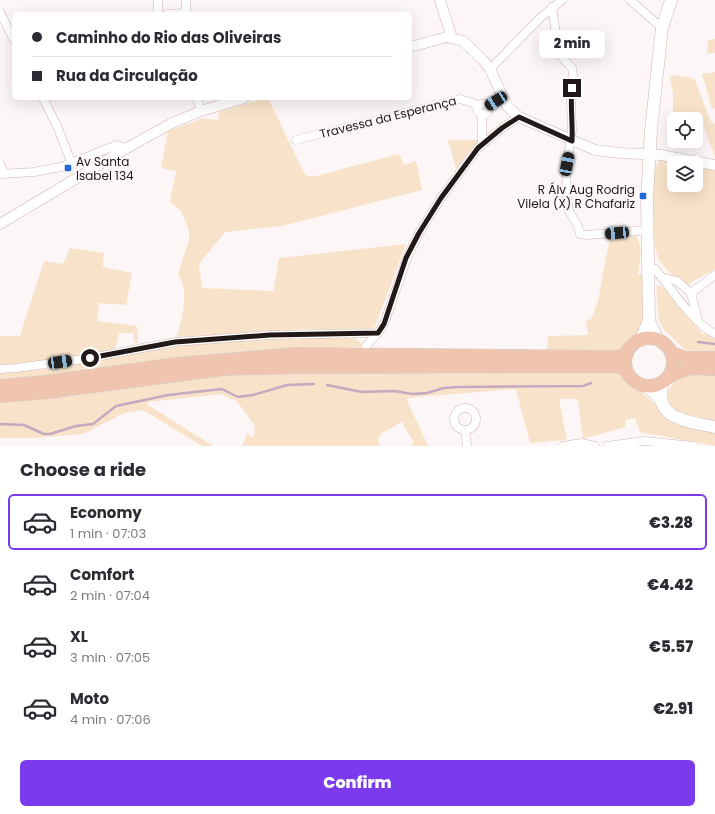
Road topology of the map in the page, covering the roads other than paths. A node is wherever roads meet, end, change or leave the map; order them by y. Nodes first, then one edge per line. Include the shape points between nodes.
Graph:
1 (158, 0) edge
2 (186, 0) edge
3 (442, 0) edge
4 (562, 0) edge
5 (630, 0) edge
6 (670, 0) edge
7 (552, 7) junction
8 (0, 12) edge
9 (158, 12) edge
10 (186, 12) edge
11 (662, 28) junction
12 (12, 36) edge
13 (452, 38) junction
14 (412, 46) edge
15 (490, 69) junction
16 (503, 96) junction
17 (44, 100) edge
18 (198, 100) edge
19 (237, 100) edge
20 (201, 111) junction
21 (480, 111) junction
22 (519, 117) junction
23 (296, 140) dead end
24 (572, 141) junction
25 (482, 145) junction
26 (127, 148) junction
27 (650, 154) junction
28 (0, 164) edge
29 (72, 164) junction
30 (715, 165) edge
31 (2, 174) edge
32 (0, 224) edge
33 (647, 230) junction
34 (648, 266) junction
35 (715, 276) edge
36 (662, 277) junction
37 (691, 293) junction
38 (649, 321) junction
39 (698, 322) junction
40 (378, 333) junction
41 (715, 334) edge
42 (641, 339) junction
43 (658, 340) junction
44 (366, 346) dead end
45 (672, 353) junction
46 (627, 354) junction
47 (715, 358) edge
48 (0, 369) edge
49 (626, 369) junction
50 (715, 369) edge
51 (666, 380) junction
52 (0, 386) edge
53 (648, 387) junction
54 (0, 396) edge
55 (661, 399) junction
56 (715, 427) edge
57 (465, 430) dead end
58 (646, 444) edge
59 (582, 445) edge
60 (467, 446) edge
61 (563, 446) edge
62 (595, 446) edge
63 (607, 446) edge
64 (694, 446) edge

1 - 9 street
2 - 10 street
3 - 13 street
4 - 7 street
5 - 11 street
6 - 11 main road
7 - 15 street
7 - 24 street via 559,54 572,68
8 - 12 street
11 - 27 main road
13 - 14 street via 441,38
13 - 15 street via 468,44
15 - 16 street
16 - 21 street via 488,106 486,114
16 - 22 street via 507,106
17 - 29 street
18 - 20 street
19 - 20 street
20 - 26 street via 172,123
21 - 23 street, Travessa da Esperança via 473,103 460,99
21 - 25 street
22 - 24 street
22 - 25 street
24 - 27 street via 603,152
24 - 33 street via 567,164 566,191 569,210 580,234
25 - 40 street via 441,198 419,233 406,258 384,324
26 - 29 street via 117,145
26 - 32 street
27 - 30 street
27 - 33 main road
28 - 31 street
29 - 31 street via 34,172
33 - 34 main road
34 - 36 street
34 - 38 main road
35 - 37 street
36 - 37 street via 677,281
36 - 39 street
37 - 39 street
38 - 42 main road
38 - 43 main road
39 - 41 street
40 - 44 street
40 - 48 street via 270,335 175,342 90,358
42 - 43 main road
42 - 46 main road
43 - 45 main road
45 - 47 main road via 688,358
45 - 51 main road via 674,362
46 - 49 main road
46 - 52 main road via 614,357 296,354 177,364
49 - 53 main road via 634,382
49 - 54 main road via 614,366 223,369
50 - 51 main road via 687,368 679,370
51 - 53 main road
51 - 55 main road
53 - 55 main road
55 - 56 main road via 665,410 671,415
57 - 60 street
58 - 63 street
58 - 64 street
59 - 61 street
59 - 62 street

